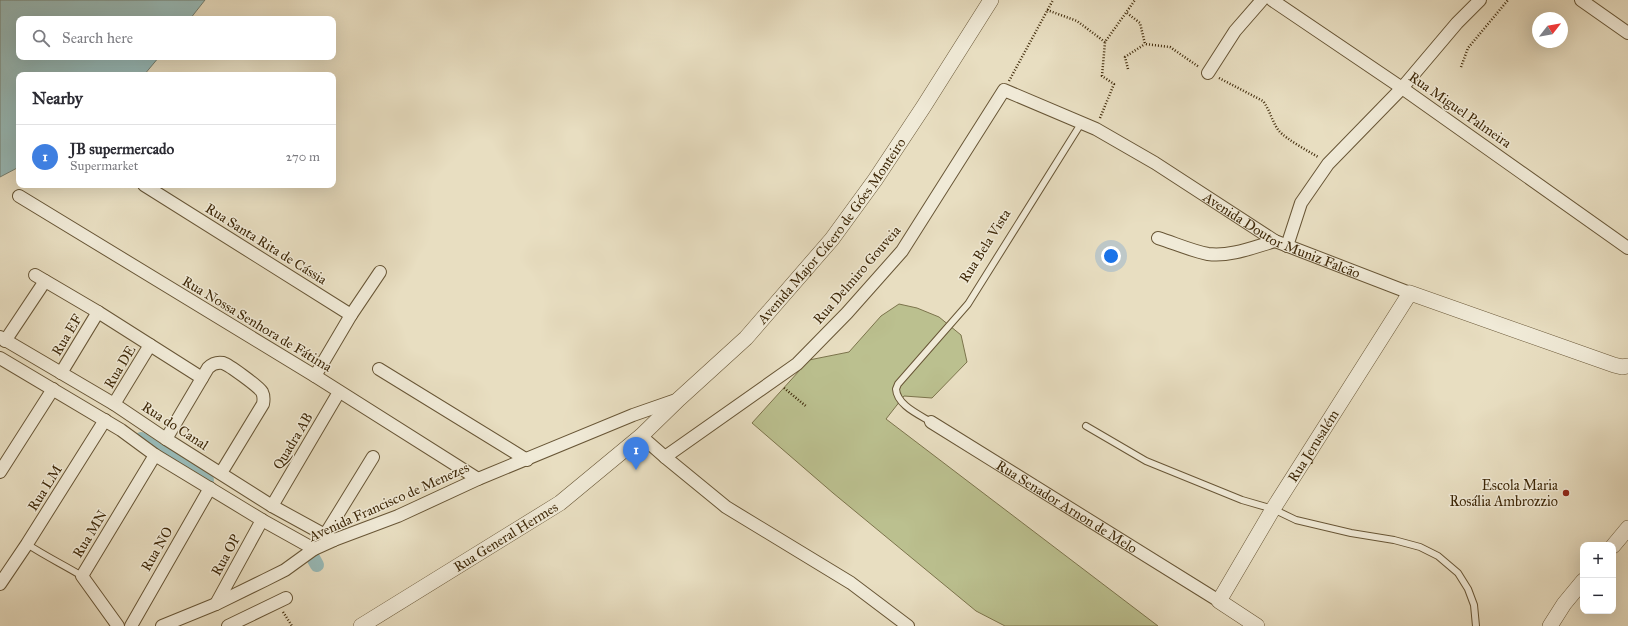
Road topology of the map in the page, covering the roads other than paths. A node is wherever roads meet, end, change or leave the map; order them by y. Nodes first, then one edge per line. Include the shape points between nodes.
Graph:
1 (991, 0) edge
2 (1262, 0) edge
3 (1272, 0) edge
4 (1480, 0) edge
5 (1581, 0) edge
6 (1628, 33) edge
7 (1208, 73) road end
8 (1402, 88) junction
9 (1004, 90) joint
10 (1082, 122) junction
11 (149, 188) edge
12 (19, 196) dead end
13 (1158, 238) dead end
14 (1275, 241) junction
15 (1287, 246) junction
16 (1628, 248) edge
17 (380, 272) dead end
18 (1410, 293) junction
19 (98, 312) junction
20 (351, 315) junction
21 (3, 339) edge
22 (150, 346) junction
23 (0, 358) edge
24 (1628, 366) edge
25 (379, 369) dead end
26 (61, 373) junction
27 (315, 376) junction
28 (903, 377) joint
29 (202, 378) junction
30 (52, 389) junction
31 (339, 392) junction
32 (679, 399) junction
33 (114, 404) junction
34 (634, 415) junction
35 (105, 420) junction
36 (931, 422) joint
37 (1086, 426) dead end
38 (644, 433) junction
39 (166, 439) junction
40 (155, 455) junction
41 (373, 457) dead end
42 (665, 458) junction
43 (527, 460) junction
44 (0, 472) edge
45 (221, 473) junction
46 (478, 479) junction
47 (210, 488) junction
48 (272, 506) junction
49 (1273, 509) junction
50 (262, 520) junction
51 (1628, 528) edge
52 (330, 538) junction
53 (1616, 542) edge
54 (27, 544) junction
55 (314, 549) junction
56 (82, 576) junction
57 (0, 584) edge
58 (1580, 585) edge
59 (286, 598) dead end
60 (1219, 601) junction
61 (216, 604) junction
62 (189, 621) edge
63 (118, 626) edge
64 (130, 626) edge
65 (162, 626) edge
66 (228, 626) edge
67 (361, 626) edge
68 (908, 626) edge
69 (1257, 626) edge
70 (1476, 626) edge
71 (1550, 626) edge

1 - 32 street, Avenida Major Cícero de Góes Monteiro via 875,180 832,239 746,338
2 - 7 street via 1235,31
3 - 8 street, Rua Miguel Palmeira
4 - 8 street
5 - 6 street
8 - 15 street via 1328,164 1301,202
8 - 16 street, Rua Miguel Palmeira
9 - 10 street, Avenida Doutor Muniz Falcão
9 - 42 street, Rua Delmiro Gouveia via 902,251 847,313 798,364
10 - 14 street, Avenida Doutor Muniz Falcão via 1155,163
10 - 28 lane, Rua Bela Vista via 968,304
11 - 20 street, Rua Santa Rita de Cássia
12 - 27 street, Rua Nossa Senhora de Fátima
13 - 14 street via 1216,254
14 - 15 street, Avenida Doutor Muniz Falcão
15 - 18 street, Avenida Doutor Muniz Falcão
17 - 20 street
18 - 24 street, Avenida Doutor Muniz Falcão via 1614,365
18 - 49 street, Rua Jerusalém
19 - 21 street via 40,278
19 - 22 street
19 - 26 street, Rua EF
20 - 27 street
21 - 26 street, Rua do Canal
22 - 29 street
22 - 33 street, Rua DE
23 - 30 street
25 - 43 street
26 - 33 street, Rua do Canal
27 - 31 street, Rua Nossa Senhora de Fátima
28 - 36 lane, Rua Senador Arnon de Melo via 896,389 898,398
29 - 39 street
29 - 45 street via 211,365 222,363 256,384 263,393 263,404
30 - 35 street
30 - 44 street
31 - 46 street, Rua Nossa Senhora de Fátima
31 - 48 street, Quadra AB
32 - 34 street, Avenida Francisco de Menezes
32 - 38 street, Avenida Major Cícero de Góes Monteiro
33 - 39 street, Rua do Canal
34 - 38 street
34 - 43 street, Avenida Francisco de Menezes
35 - 40 street
35 - 54 street, Rua LM
36 - 60 street, Rua Senador Arnon de Melo
37 - 49 lane via 1146,461 1242,500
38 - 42 street
38 - 67 street, Rua General Hermes via 560,503
39 - 45 street, Rua do Canal
40 - 47 street
40 - 56 street, Rua MN
41 - 52 street
42 - 68 street via 731,511 851,583
43 - 46 street, Avenida Francisco de Menezes
45 - 48 street, Rua do Canal
46 - 52 street, Avenida Francisco de Menezes via 398,516
47 - 50 street
47 - 64 street, Rua NO
48 - 52 street, Rua do Canal
49 - 60 street, Rua Jerusalém
49 - 70 lane via 1302,522 1394,540 1420,547 1438,556 1458,573 1468,589 1474,605
50 - 55 street
50 - 61 street, Rua OP
51 - 53 street
52 - 55 street, Avenida Francisco de Menezes
54 - 56 lane
54 - 57 street, Rua LM
55 - 61 street, Avenida Francisco de Menezes via 285,570
56 - 63 street, Rua MN
58 - 71 street
59 - 66 street
60 - 69 street, Rua Senador Arnon de Melo
61 - 62 street, Avenida Francisco de Menezes
62 - 65 street, Avenida Francisco de Menezes

